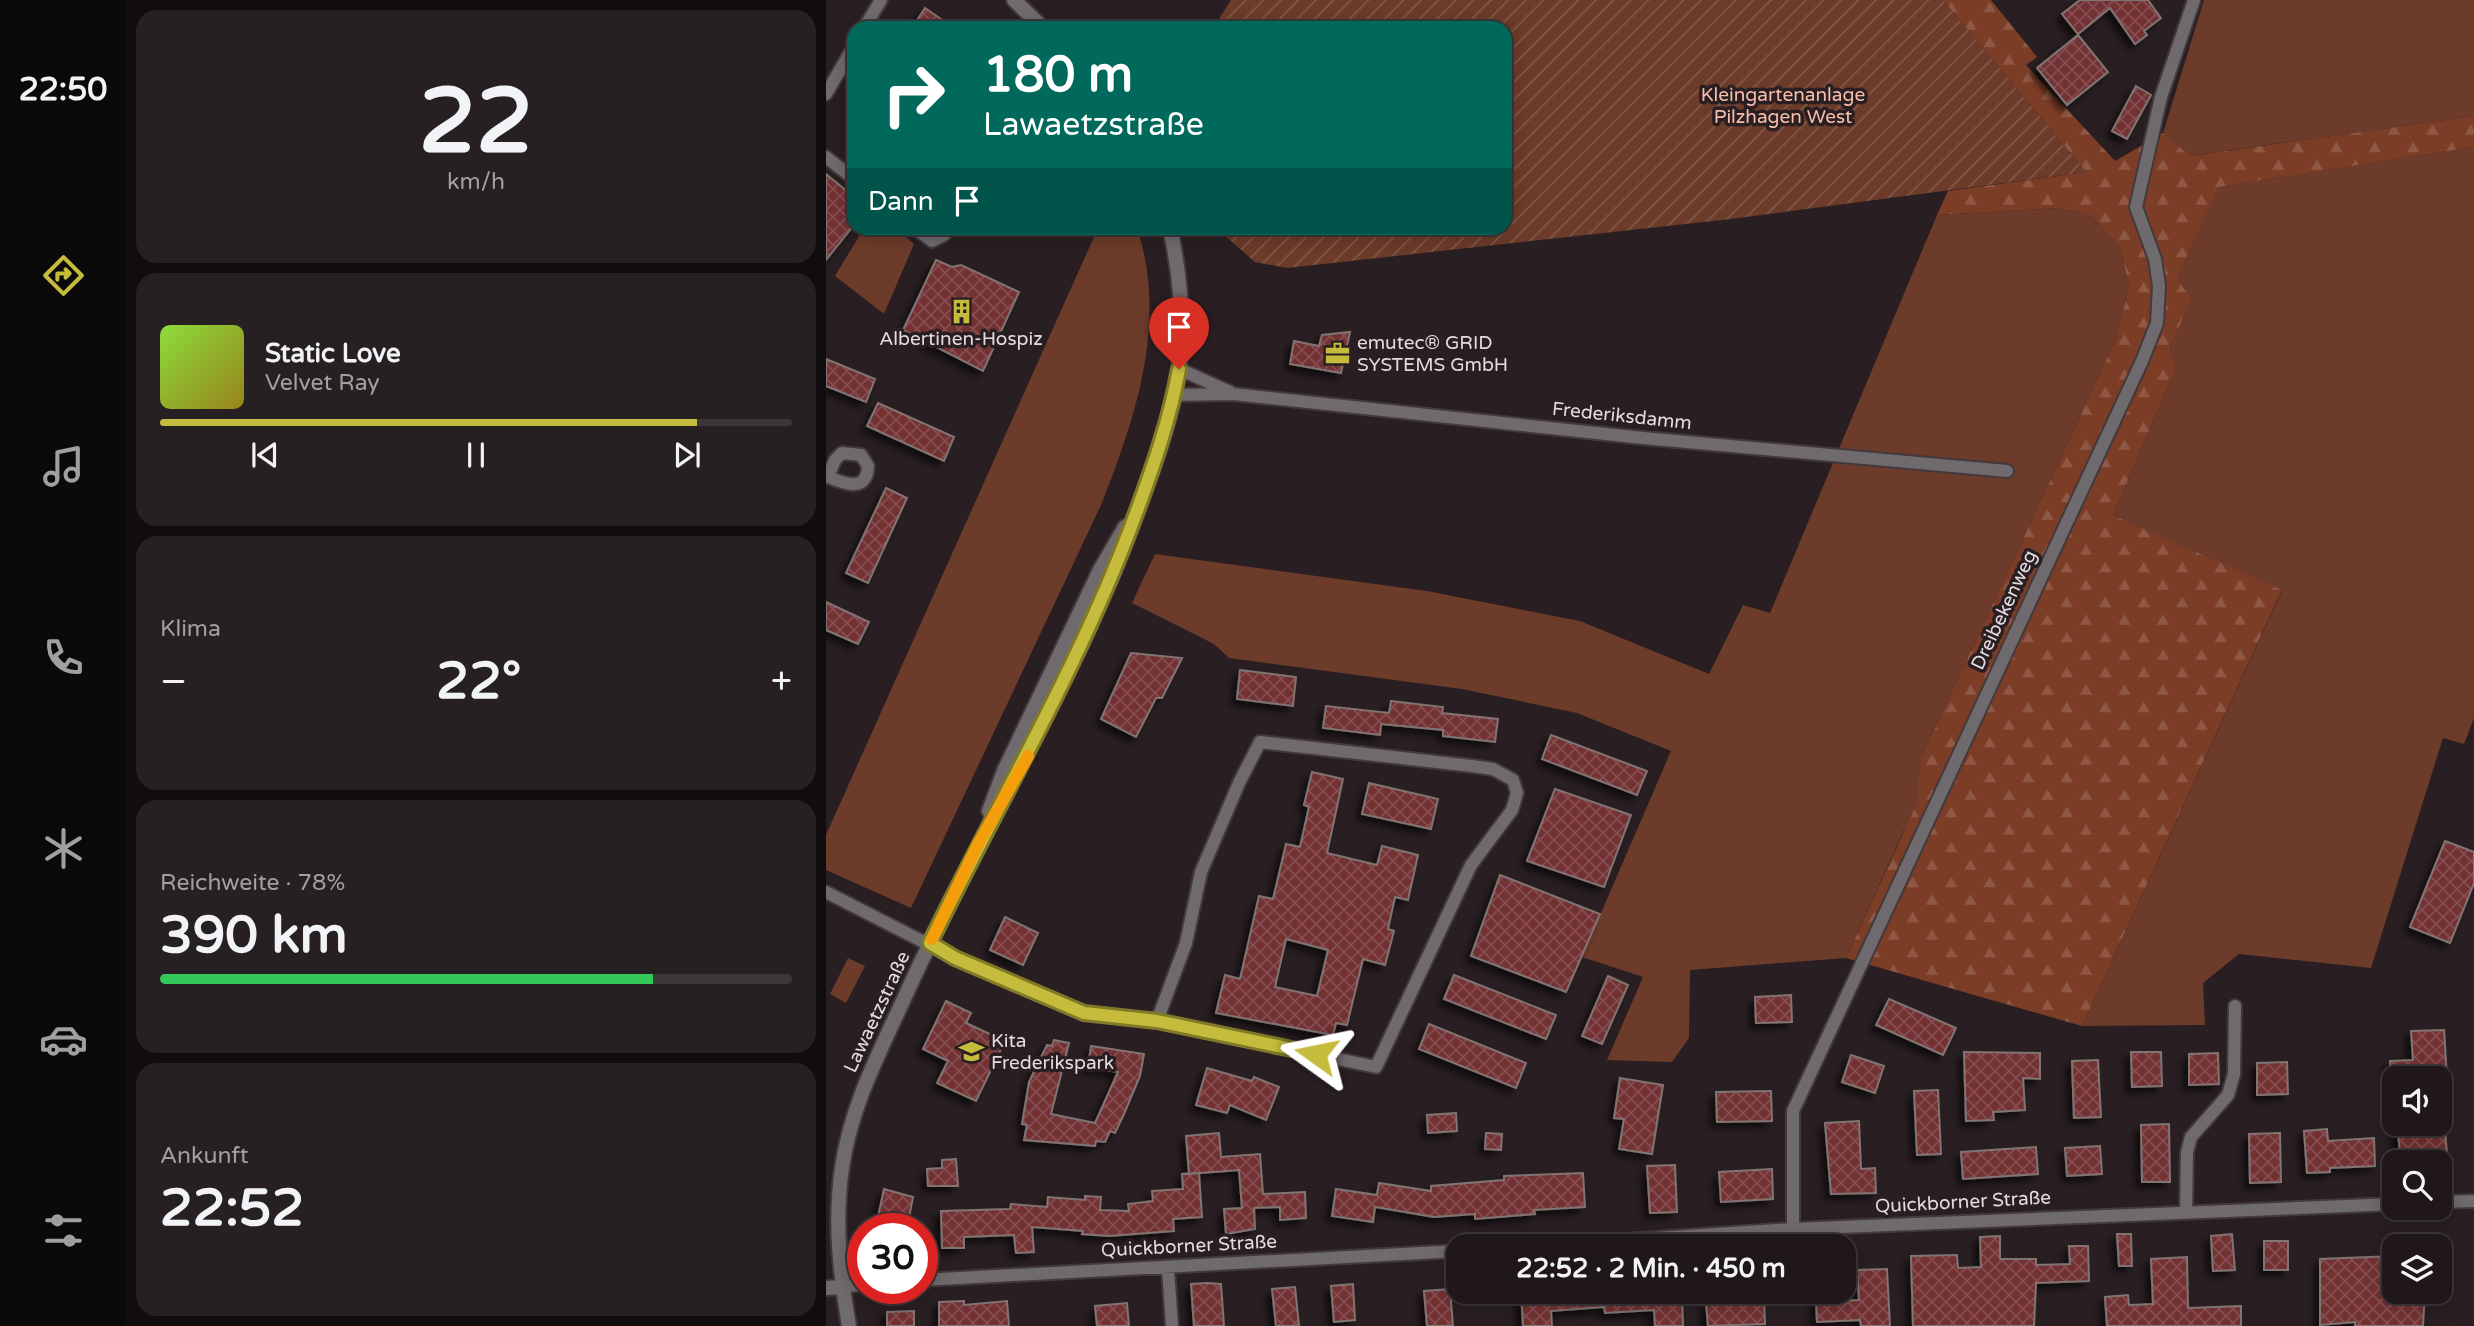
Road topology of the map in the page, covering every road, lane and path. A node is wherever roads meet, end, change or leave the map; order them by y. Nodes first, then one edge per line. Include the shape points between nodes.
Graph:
1 (881, 0) edge
2 (1014, 0) edge
3 (2194, 0) edge
4 (868, 21) edge
5 (1036, 21) edge
6 (847, 58) edge
7 (826, 93) edge
8 (826, 157) edge
9 (847, 174) edge
10 (924, 235) edge
11 (944, 235) edge
12 (1171, 235) edge
13 (1179, 369) junction
14 (1233, 394) junction
15 (1174, 395) junction
16 (2007, 471) dead end
17 (826, 892) edge
18 (930, 943) junction
19 (2235, 1006) dead end
20 (1157, 1021) junction
21 (2474, 1201) edge
22 (2452, 1202) edge
23 (2382, 1204) edge
24 (2186, 1211) junction
25 (1793, 1229) junction
26 (1717, 1234) edge
27 (1446, 1252) edge
28 (1168, 1268) junction
29 (938, 1279) edge
30 (847, 1286) edge
31 (843, 1287) junction
32 (826, 1289) edge
33 (849, 1326) edge
34 (1172, 1326) edge

1 - 4 street
2 - 5 street
3 - 25 street, Dreibekenweg via 2161,97 2136,207 2155,259 2160,305 2157,323 1793,1111
6 - 7 street
8 - 9 street
10 - 11 street via 932,241
12 - 13 street, Lawaetzstraße via 1181,291
13 - 14 street, Frederiksdamm
13 - 15 street, Lawaetzstraße
14 - 15 street, Frederiksdamm
14 - 16 street, Frederiksdamm
15 - 18 street, Lawaetzstraße via 1145,492 1100,570 1022,733 977,846
17 - 18 street
18 - 20 street via 1084,1013
18 - 31 street, Lawaetzstraße via 871,1068 851,1126 837,1215
19 - 24 street via 2234,1074 2228,1096 2191,1137
20 - 20 street via 1186,943 1201,872 1260,742 1493,769 1513,780 1517,793 1512,810 1471,865 1376,1067
21 - 22 street
23 - 24 street, Quickborner Straße
24 - 25 street, Quickborner Straße
25 - 26 street, Quickborner Straße
27 - 28 street, Quickborner Straße
28 - 29 street, Quickborner Straße
28 - 34 street
30 - 31 street
31 - 32 street
31 - 33 street, Lawaetzstraße

